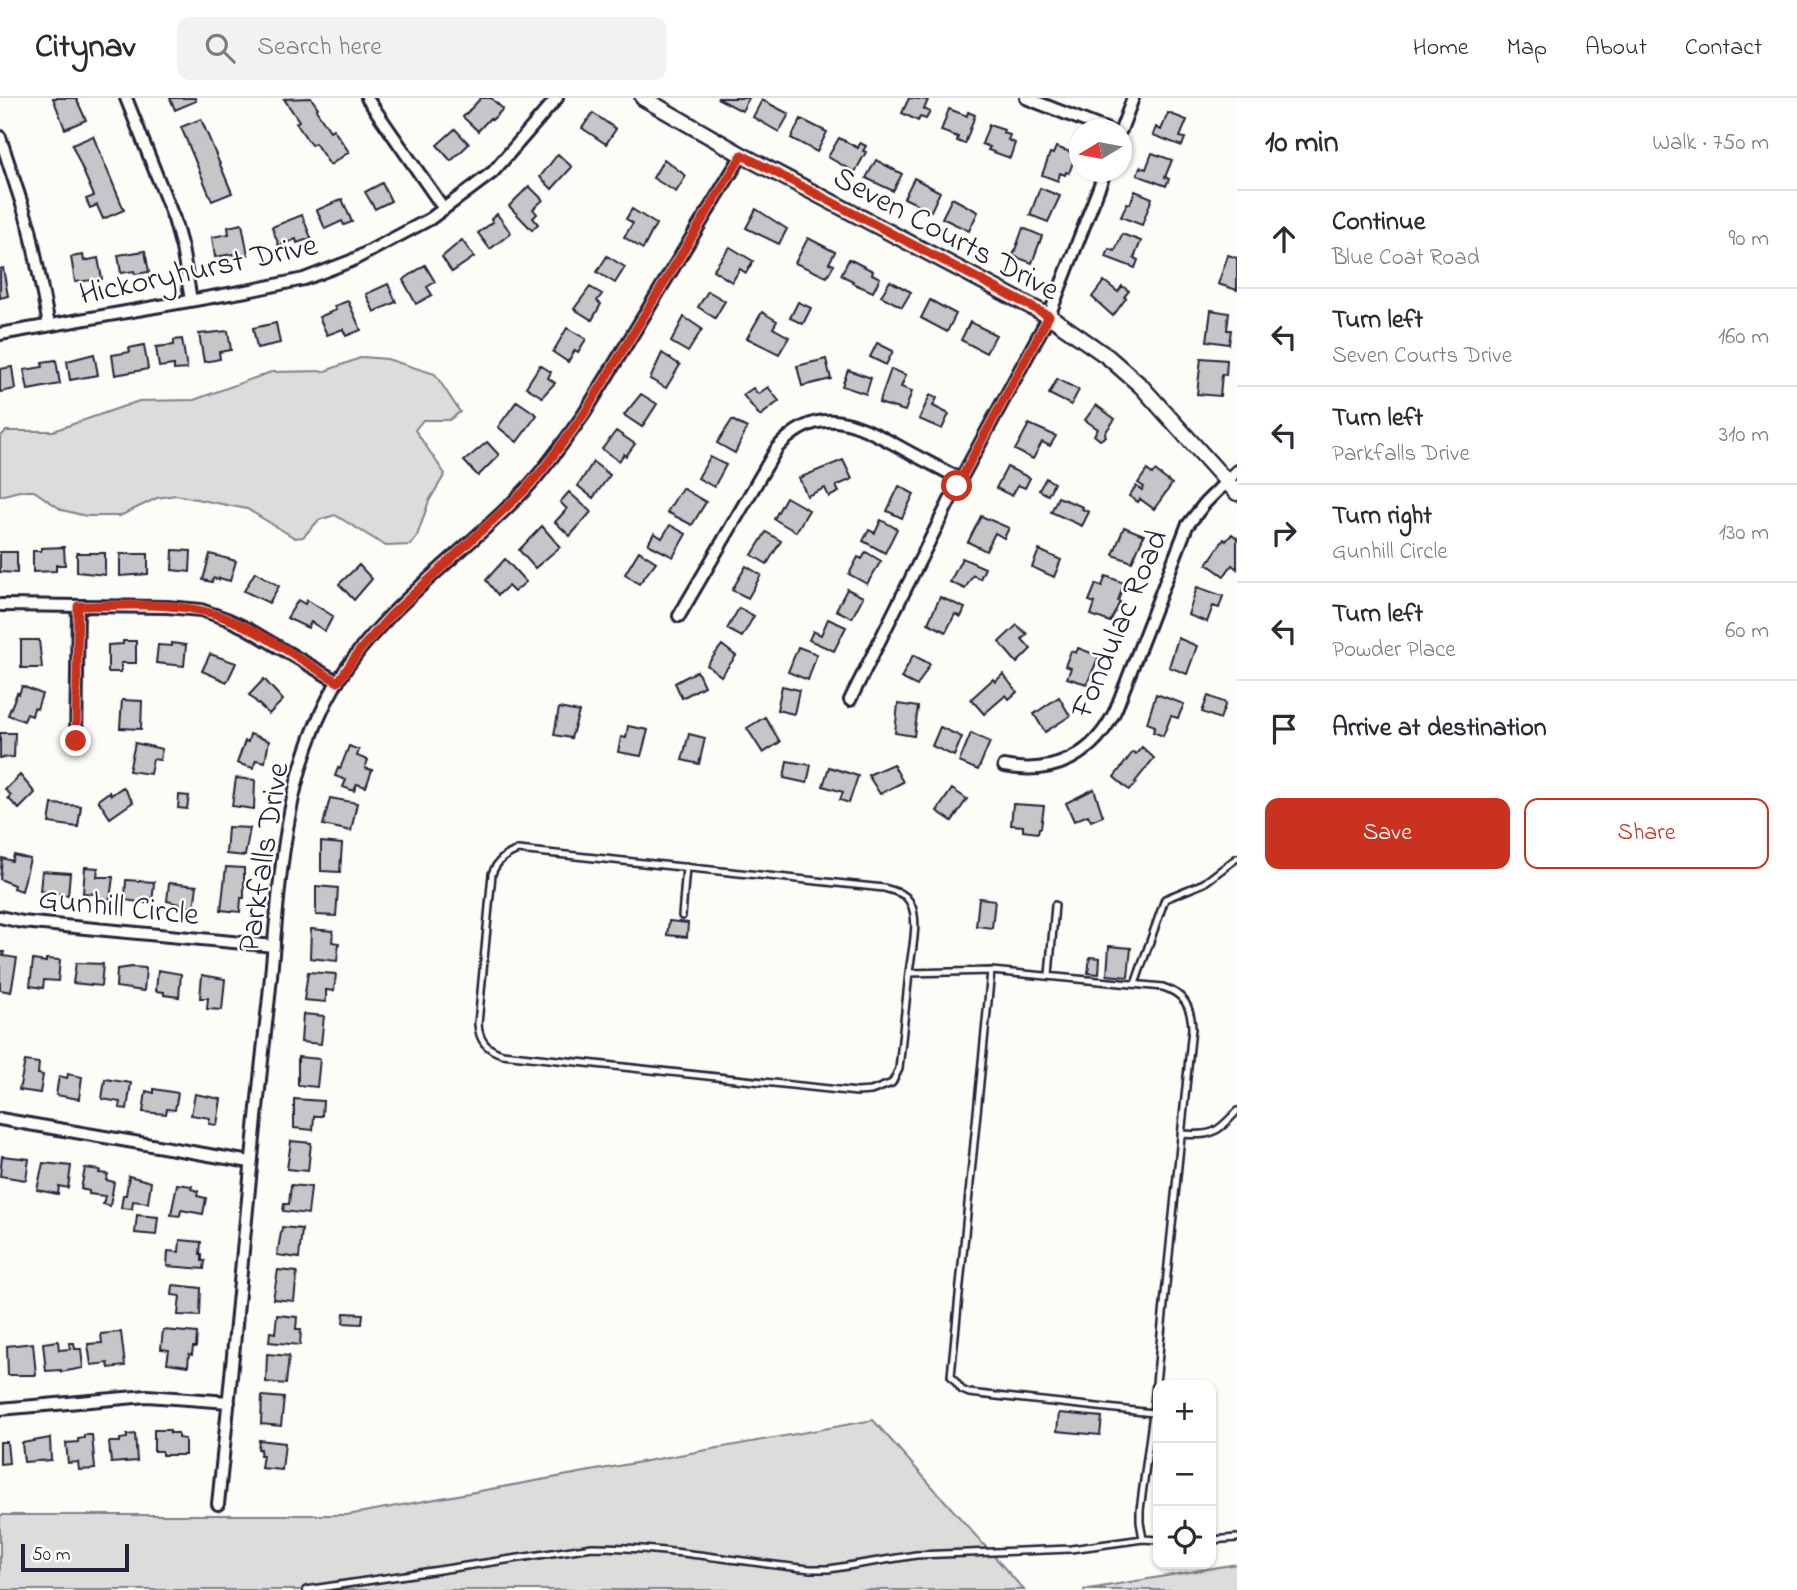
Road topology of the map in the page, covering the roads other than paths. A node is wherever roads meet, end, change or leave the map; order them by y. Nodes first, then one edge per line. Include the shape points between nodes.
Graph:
1 (126, 98) edge
2 (367, 98) edge
3 (557, 98) edge
4 (643, 98) edge
5 (1026, 98) edge
6 (1133, 98) edge
7 (1080, 119) edge
8 (1125, 119) edge
9 (0, 140) edge
10 (742, 155) junction
11 (1101, 182) edge
12 (444, 209) junction
13 (191, 300) junction
14 (1049, 316) junction
15 (49, 325) junction
16 (0, 334) edge
17 (1237, 471) edge
18 (960, 480) junction
19 (1225, 481) junction
20 (1237, 493) edge
21 (0, 605) edge
22 (78, 606) junction
23 (679, 616) dead end
24 (338, 682) junction
25 (850, 700) dead end
26 (76, 741) dead end
27 (1004, 766) dead end
28 (1237, 858) edge
29 (686, 867) junction
30 (1055, 905) dead end
31 (682, 916) dead end
32 (0, 917) edge
33 (274, 946) junction
34 (991, 971) junction
35 (909, 973) junction
36 (1049, 975) junction
37 (1135, 984) junction
38 (1237, 1111) edge
39 (0, 1119) edge
40 (1181, 1135) junction
41 (250, 1163) junction
42 (1156, 1380) edge
43 (229, 1402) junction
44 (0, 1409) edge
45 (1153, 1413) joint
46 (218, 1504) dead end
47 (1237, 1538) edge
48 (1143, 1539) junction
49 (1153, 1540) edge
50 (1216, 1540) edge
51 (306, 1590) edge

1 - 13 street via 174,219
2 - 12 street
3 - 12 street, Hickoryhurst Drive via 493,172
4 - 10 street, Seven Courts Drive
5 - 7 street
6 - 8 street
9 - 15 street via 30,229
10 - 14 street, Seven Courts Drive
10 - 24 street, Parkfalls Drive via 584,414 544,468 391,615
11 - 14 street
12 - 13 street, Hickoryhurst Drive via 332,269 276,285
13 - 15 street, Hickoryhurst Drive
14 - 18 street
14 - 19 street, Seven Courts Drive via 1141,386
15 - 16 street, Hickoryhurst Drive
17 - 19 street, Fondulac Road
18 - 23 street via 856,424 833,421 802,429 777,448
18 - 25 street
19 - 20 street, Seven Courts Drive
19 - 27 street, Fondulac Road via 1187,526 1116,709 1099,737 1069,760 1037,767
21 - 22 street
22 - 24 street via 176,607 213,614
22 - 26 street
24 - 33 street, Parkfalls Drive via 299,769 286,828
28 - 37 lane via 1204,883 1165,899
29 - 31 lane
29 - 35 lane via 896,891 910,903 915,919
29 - 35 lane via 526,850 502,858 492,874 478,1024 484,1044 502,1054 871,1091 892,1083 899,1069
30 - 36 lane
32 - 33 street, Gunhill Circle
33 - 41 street, Parkfalls Drive
34 - 35 lane
34 - 36 lane
34 - 45 lane via 951,1376 969,1393
36 - 37 lane
37 - 40 lane via 1173,990 1189,1008 1192,1028
38 - 40 lane via 1215,1133
39 - 41 street
40 - 42 lane
41 - 43 street, Parkfalls Drive
43 - 44 street via 147,1396
43 - 46 street, Parkfalls Drive
45 - 48 lane via 1140,1510
47 - 50 lane
48 - 49 lane
48 - 51 lane via 1071,1549 916,1555 829,1569 592,1546

